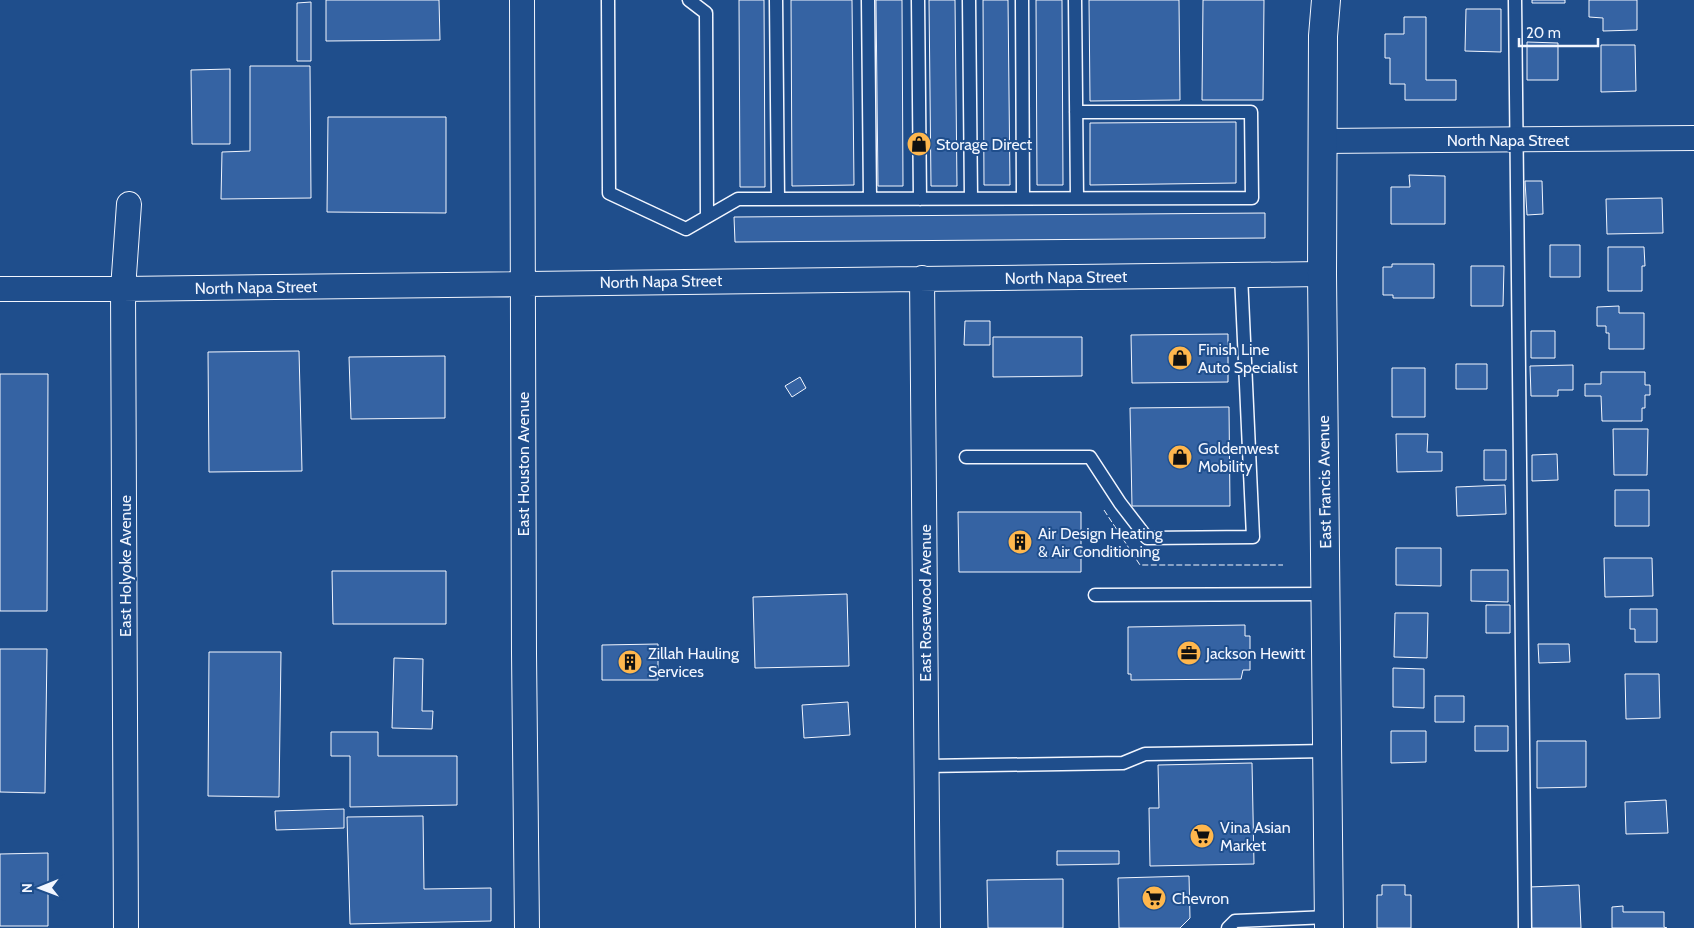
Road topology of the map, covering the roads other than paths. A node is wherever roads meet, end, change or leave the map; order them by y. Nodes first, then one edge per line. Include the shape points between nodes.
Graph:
1 (522, 0) edge
2 (608, 0) edge
3 (689, 0) edge
4 (776, 0) edge
5 (868, 0) edge
6 (918, 0) edge
7 (969, 0) edge
8 (1022, 0) edge
9 (1075, 0) edge
10 (1320, 0) edge
11 (1326, 0) edge
12 (1515, 0) edge
13 (1323, 36) junction
14 (1076, 112) junction
15 (1694, 138) edge
16 (1516, 140) junction
17 (1322, 141) junction
18 (971, 198) junction
19 (1023, 198) junction
20 (1077, 198) junction
21 (778, 199) junction
22 (870, 199) junction
23 (920, 199) junction
24 (129, 204) dead end
25 (707, 217) junction
26 (1322, 274) junction
27 (1241, 275) junction
28 (922, 278) junction
29 (523, 283) junction
30 (0, 288) edge
31 (123, 288) junction
32 (966, 457) dead end
33 (1325, 594) junction
34 (1095, 595) dead end
35 (1327, 751) junction
36 (926, 766) junction
37 (1329, 923) edge
38 (126, 928) edge
39 (527, 928) edge
40 (928, 928) edge
41 (1228, 928) edge
42 (1525, 928) edge

1 - 29 street, East Houston Avenue
2 - 25 lane via 608,194 686,229
3 - 25 lane via 706,13
4 - 21 lane
5 - 22 lane
6 - 23 lane
7 - 18 lane
8 - 19 lane
9 - 14 lane
10 - 13 main road, East Francis Avenue
11 - 13 main road, East Francis Avenue
12 - 16 lane
13 - 17 main road, East Francis Avenue
14 - 20 lane
14 - 20 lane via 1251,112 1252,198
15 - 16 street, North Napa Street
16 - 17 street, North Napa Street
16 - 42 lane
17 - 26 main road, East Francis Avenue
18 - 19 lane
18 - 23 lane
19 - 20 lane
21 - 22 lane
21 - 25 lane via 738,199
22 - 23 lane
24 - 31 street, East Holyoke Avenue
26 - 27 street, North Napa Street
26 - 33 main road, East Francis Avenue
27 - 28 street, North Napa Street
27 - 32 lane via 1253,537 1147,538 1090,457
28 - 29 street, North Napa Street
28 - 36 street, East Rosewood Avenue
29 - 31 street, North Napa Street
29 - 39 street, East Houston Avenue
30 - 31 street, North Napa Street
31 - 38 street, East Holyoke Avenue
33 - 34 lane
33 - 35 main road, East Francis Avenue
35 - 36 lane via 1145,754 1123,763
35 - 37 main road, East Francis Avenue
36 - 40 street, East Rosewood Avenue
37 - 41 lane via 1235,921

